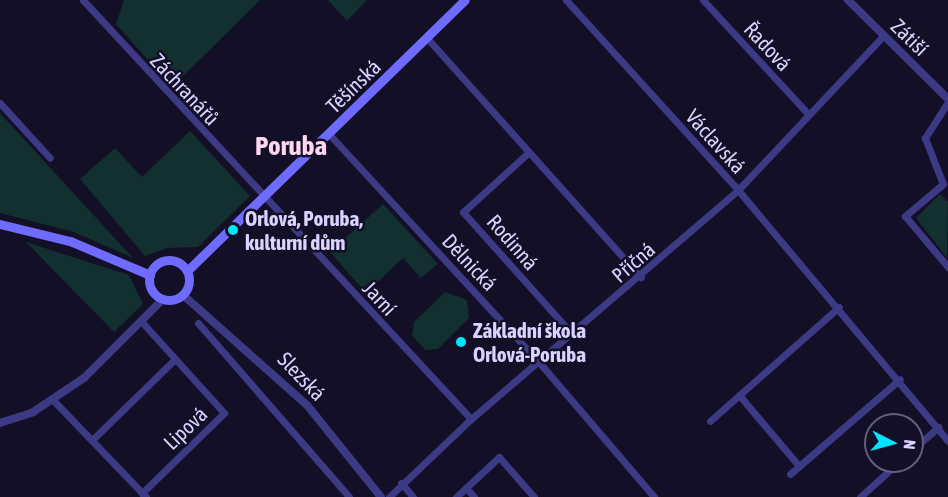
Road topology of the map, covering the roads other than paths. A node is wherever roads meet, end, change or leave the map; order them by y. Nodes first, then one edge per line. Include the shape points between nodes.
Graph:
1 (83, 0) edge
2 (465, 0) edge
3 (566, 0) edge
4 (703, 0) edge
5 (848, 0) edge
6 (883, 36) junction
7 (427, 38) junction
8 (948, 100) edge
9 (0, 103) edge
10 (809, 115) junction
11 (329, 134) junction
12 (529, 152) junction
13 (50, 158) dead end
14 (738, 189) junction
15 (265, 198) junction
16 (0, 224) edge
17 (948, 267) edge
18 (187, 271) junction
19 (150, 276) junction
20 (641, 277) junction
21 (183, 295) junction
22 (163, 299) junction
23 (839, 307) junction
24 (141, 321) junction
25 (198, 323) dead end
26 (573, 335) junction
27 (175, 360) junction
28 (538, 360) junction
29 (900, 379) junction
30 (739, 395) junction
31 (54, 401) junction
32 (471, 419) junction
33 (710, 421) dead end
34 (0, 423) edge
35 (938, 427) junction
36 (924, 439) edge
37 (92, 440) junction
38 (948, 441) edge
39 (799, 466) junction
40 (887, 473) edge
41 (790, 474) dead end
42 (401, 483) junction
43 (466, 488) junction
44 (144, 495) edge
45 (349, 497) edge
46 (381, 497) edge
47 (389, 497) edge
48 (413, 497) edge
49 (456, 497) edge
50 (474, 497) edge
51 (534, 497) edge
52 (654, 497) edge
53 (860, 497) edge

1 - 15 street, Záchranářů
2 - 7 main road, Těšínská
3 - 14 street, Václavská
4 - 10 street, Řadová
5 - 6 street, Zátiší
6 - 8 street, Zátiší
6 - 10 street, Příčná
7 - 11 main road, Těšínská
7 - 12 street
8 - 17 street, Zátiší via 925,138 944,184 905,216
9 - 13 street
10 - 14 street, Příčná
11 - 15 main road, Těšínská
11 - 28 street, Dělnická
12 - 20 street
12 - 26 street, Rodinná via 463,212
14 - 20 street, Příčná
14 - 23 street, Václavská
15 - 18 main road, Těšínská
15 - 32 street, Jarní
16 - 19 main road via 70,241
18 - 19 main road via 167,260
18 - 21 main road
19 - 22 main road via 151,287
20 - 26 street, Příčná
21 - 22 main road
21 - 46 street, Slezská via 307,405
22 - 24 street
23 - 29 street, Václavská
23 - 30 street
24 - 27 street, Lipová
24 - 31 street
25 - 45 street, Slezská
26 - 28 street, Příčná
27 - 37 street
27 - 44 street, Lipová via 224,413
28 - 32 street, Příčná
28 - 52 street, Dělnická
29 - 35 street, Václavská
29 - 39 street
30 - 33 street
30 - 39 street
31 - 34 street
31 - 37 street, Lipová
32 - 42 street, Příčná
35 - 36 street
35 - 38 street, Václavská
37 - 44 street, Lipová
39 - 41 street
40 - 53 street
42 - 47 street, Příčná
42 - 48 street
43 - 49 street
43 - 50 street
43 - 51 street via 499,457

